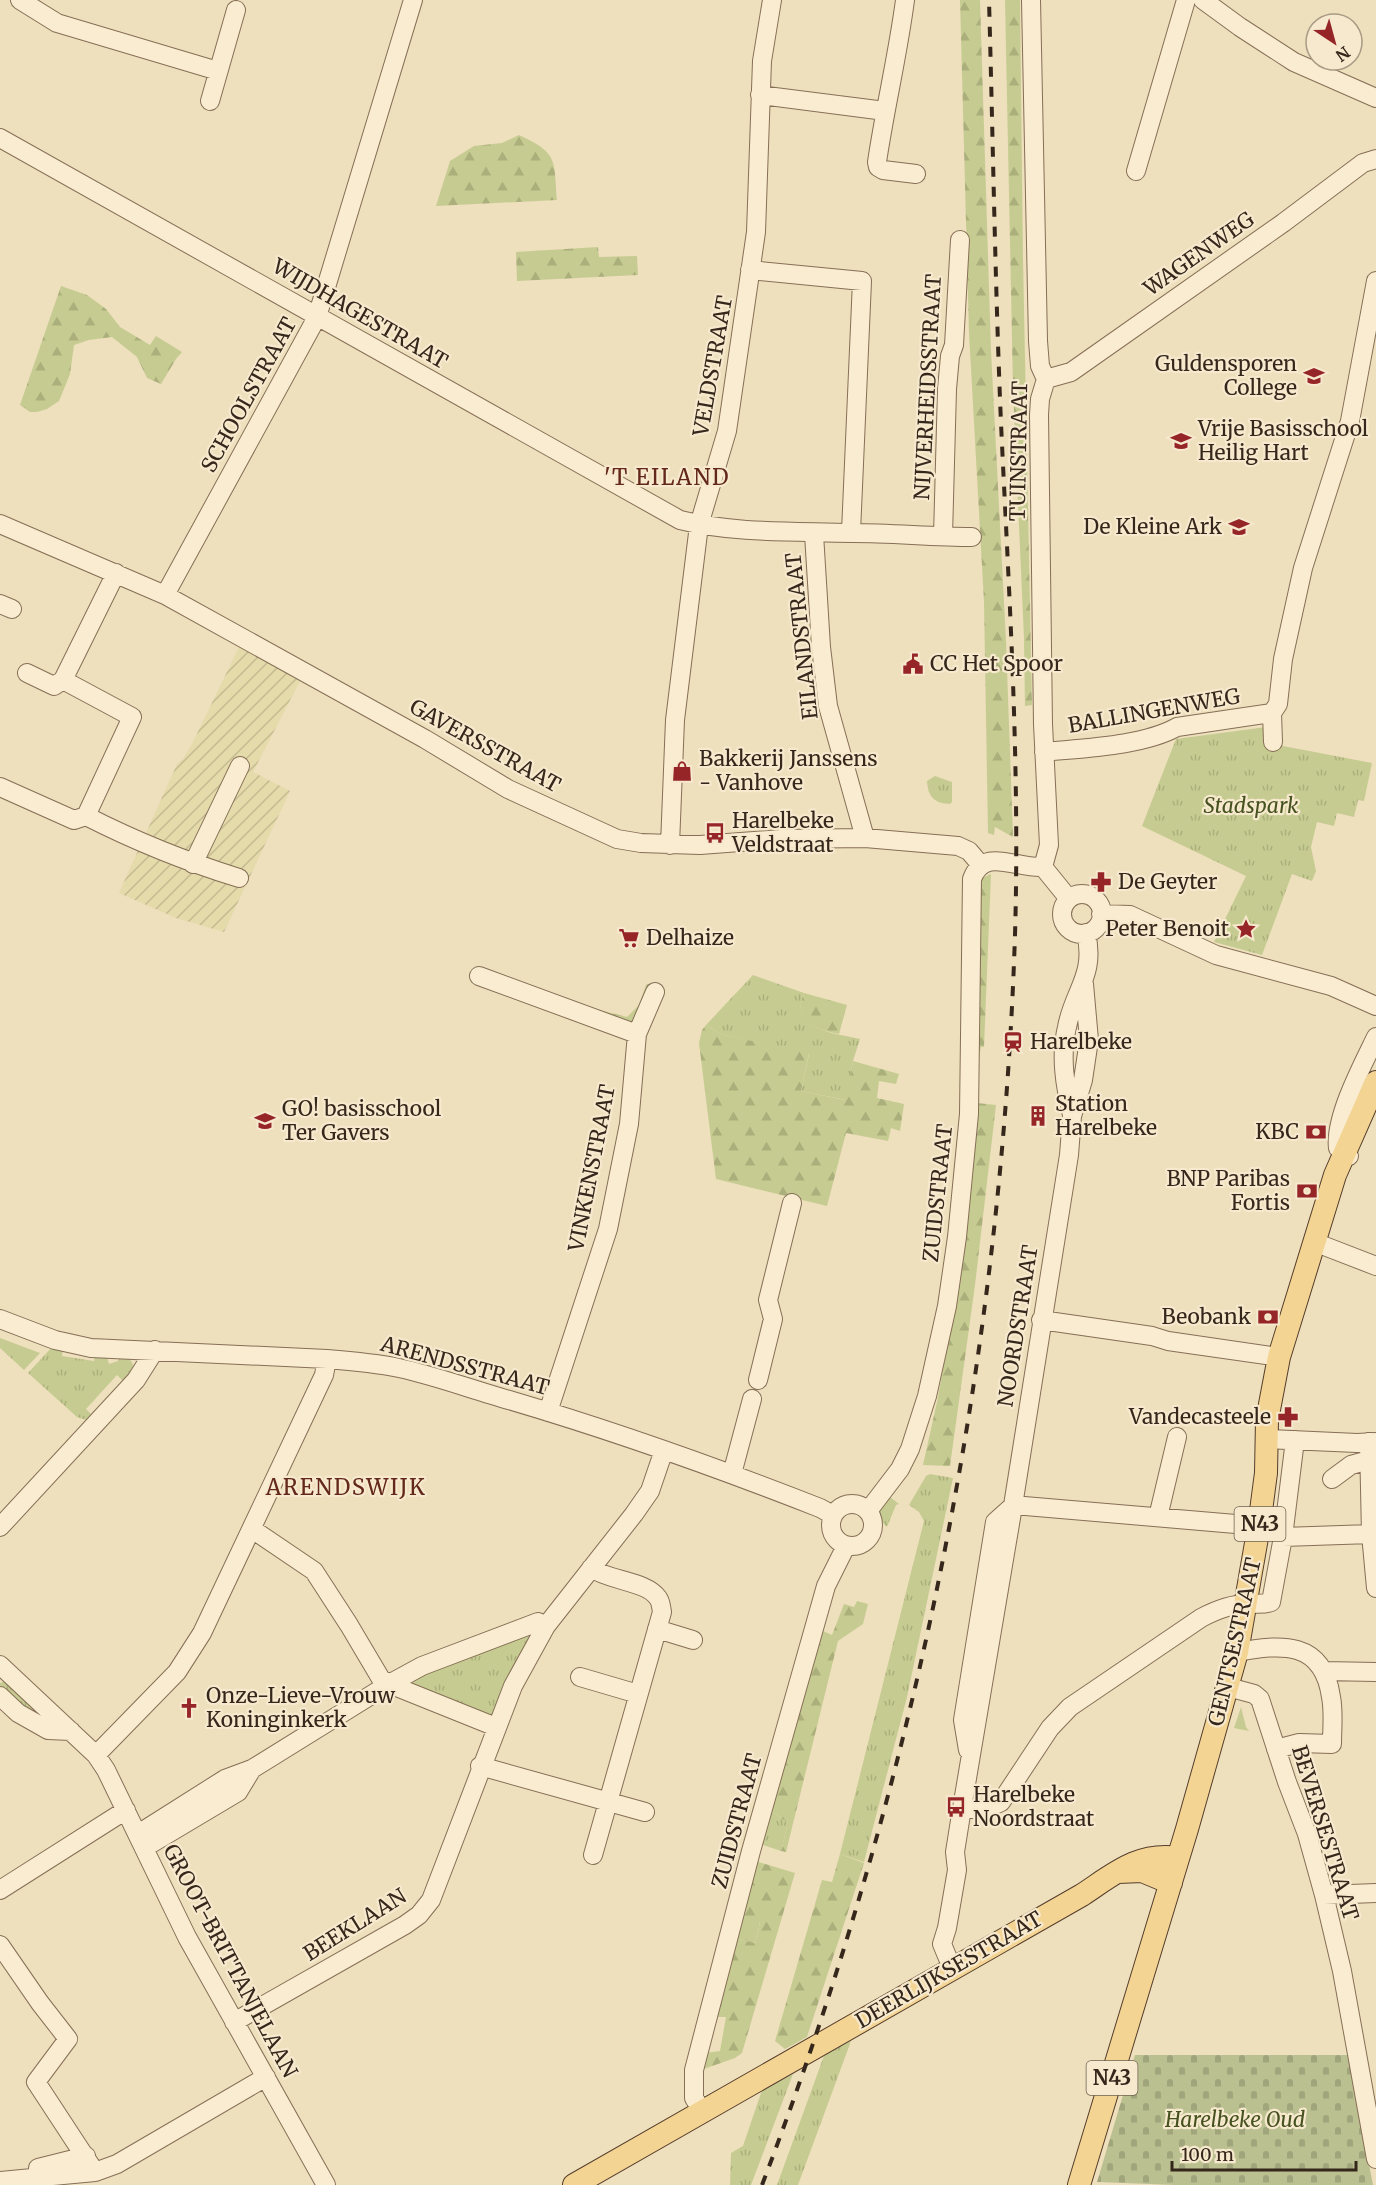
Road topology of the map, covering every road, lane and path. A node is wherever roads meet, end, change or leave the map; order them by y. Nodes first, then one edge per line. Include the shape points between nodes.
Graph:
1 (20, 0) edge
2 (413, 0) edge
3 (772, 0) edge
4 (905, 0) edge
5 (1031, 0) edge
6 (1185, 0) edge
7 (1203, 0) edge
8 (236, 10) dead end
9 (218, 71) junction
10 (760, 95) junction
11 (1376, 98) edge
12 (210, 101) dead end
13 (885, 111) junction
14 (0, 138) edge
15 (1376, 159) edge
16 (1136, 171) dead end
17 (916, 174) dead end
18 (960, 240) dead end
19 (750, 270) junction
20 (1376, 280) edge
21 (317, 317) junction
22 (1046, 379) junction
23 (0, 524) edge
24 (699, 525) junction
25 (851, 532) junction
26 (814, 534) junction
27 (943, 536) junction
28 (972, 537) dead end
29 (116, 573) junction
30 (165, 595) junction
31 (27, 673) dead end
32 (63, 680) junction
33 (1272, 713) junction
34 (1273, 742) dead end
35 (1044, 752) junction
36 (240, 766) dead end
37 (0, 787) edge
38 (86, 816) junction
39 (865, 838) junction
40 (670, 845) junction
41 (193, 864) junction
42 (980, 864) junction
43 (1042, 867) junction
44 (239, 878) dead end
45 (1069, 899) junction
46 (1101, 914) junction
47 (1086, 933) junction
48 (479, 976) dead end
49 (655, 992) dead end
50 (1376, 1006) edge
51 (637, 1034) junction
52 (1376, 1037) edge
53 (1376, 1082) edge
54 (1376, 1114) edge
55 (1346, 1155) junction
56 (792, 1203) dead end
57 (1314, 1242) junction
58 (1376, 1266) edge
59 (0, 1319) edge
60 (1041, 1320) junction
61 (155, 1350) junction
62 (1280, 1357) junction
63 (327, 1359) junction
64 (548, 1412) junction
65 (1177, 1437) dead end
66 (1267, 1439) junction
67 (1295, 1440) junction
68 (1372, 1448) edge
69 (664, 1450) junction
70 (732, 1474) junction
71 (1332, 1479) dead end
72 (1014, 1505) junction
73 (868, 1511) junction
74 (833, 1515) junction
75 (1158, 1517) junction
76 (1259, 1526) junction
77 (0, 1527) edge
78 (252, 1529) junction
79 (1371, 1534) junction
80 (1283, 1537) junction
81 (846, 1546) junction
82 (591, 1568) junction
83 (1376, 1588) edge
84 (1246, 1604) junction
85 (546, 1626) junction
86 (657, 1629) junction
87 (693, 1640) dead end
88 (1237, 1652) junction
89 (0, 1665) edge
90 (1324, 1671) junction
91 (1376, 1672) edge
92 (580, 1677) dead end
93 (389, 1684) junction
94 (1228, 1687) junction
95 (638, 1694) junction
96 (0, 1696) edge
97 (496, 1727) junction
98 (71, 1731) junction
99 (1276, 1749) junction
100 (96, 1755) junction
101 (480, 1766) junction
102 (608, 1801) junction
103 (962, 1808) junction
104 (126, 1810) junction
105 (645, 1812) dead end
106 (141, 1841) junction
107 (593, 1855) dead end
108 (1178, 1858) junction
109 (1118, 1872) junction
110 (1170, 1883) junction
111 (0, 1890) edge
112 (1376, 1893) edge
113 (1324, 1894) junction
114 (0, 1945) edge
115 (952, 1968) junction
116 (234, 2022) junction
117 (266, 2077) junction
118 (702, 2111) junction
119 (1376, 2158) edge
120 (90, 2164) junction
121 (0, 2179) edge
122 (326, 2185) edge
123 (574, 2185) edge
124 (1079, 2185) edge

1 - 9 street via 57,23
2 - 21 street, SCHOOLSTRAAT
3 - 10 street, VELDSTRAAT
4 - 13 street
5 - 22 street, TUINSTRAAT via 1038,341 1040,366
6 - 16 street
7 - 11 street via 1294,62
8 - 9 street
9 - 12 street
10 - 13 street
10 - 19 street, VELDSTRAAT via 756,232
13 - 17 street via 878,167
14 - 21 street, WIJDHAGESTRAAT
15 - 22 street, WAGENWEG via 1363,163 1071,372
18 - 27 street, NIJVERHEIDSSTRAAT via 954,345 947,389
19 - 24 street, VELDSTRAAT via 727,431
19 - 25 street via 862,281
20 - 33 street, BALLINGENWEG via 1350,421 1303,568 1283,659 1278,704
21 - 24 street, WIJDHAGESTRAAT via 680,520
21 - 30 street, SCHOOLSTRAAT
22 - 35 street, TUINSTRAAT via 1039,415
23 - 29 street, GAVERSSTRAAT
24 - 26 street
24 - 40 street, VELDSTRAAT via 675,720
25 - 26 street
25 - 27 street
26 - 39 street, EILANDSTRAAT via 828,706
27 - 28 street
29 - 30 street, GAVERSSTRAAT
29 - 32 street
30 - 40 street, GAVERSSTRAAT via 508,789 617,839
31 - 32 street via 54,686
32 - 38 street via 132,717
33 - 34 street, BALLINGENWEG
33 - 35 street, BALLINGENWEG via 1177,727 1163,735 1104,746
35 - 43 street, TUINSTRAAT via 1049,845
36 - 41 street
37 - 38 street via 74,820
38 - 41 street
39 - 40 street, GAVERSSTRAAT
39 - 42 street, GAVERSSTRAAT via 958,846 969,850
41 - 44 street
42 - 43 street via 992,861
42 - 73 street, ZUIDSTRAAT via 972,879 966,1154 947,1306 927,1396 910,1449
43 - 45 street
45 - 46 street via 1089,896 1098,903
45 - 47 street via 1063,911 1064,922 1071,931
46 - 47 street via 1098,925
46 - 50 street via 1130,915 1216,955 1331,986
47 - 60 street, NOORDSTRAAT via 1090,955 1084,984 1065,1034 1064,1075 1072,1116 1069,1155
48 - 51 street
49 - 51 street, VINKENSTRAAT
51 - 64 street, VINKENSTRAAT via 629,1124 608,1229
52 - 55 street via 1355,1079 1340,1125 1337,1145
53 - 55 main road, GENTSESTRAAT / N43
54 - 55 main road, GENTSESTRAAT / N43
55 - 57 main road, GENTSESTRAAT / N43 via 1330,1189
56 - 70 street via 768,1300 773,1319 758,1380 749,1381 745,1388 752,1400
57 - 58 street
57 - 62 main road, GENTSESTRAAT / N43
59 - 61 street, ARENDSSTRAAT via 56,1340 92,1348
60 - 62 street
60 - 72 street, NOORDSTRAAT
61 - 63 street, ARENDSSTRAAT
61 - 77 street via 136,1380
62 - 66 main road, GENTSESTRAAT / N43 via 1271,1392
63 - 64 street, ARENDSSTRAAT via 402,1368
63 - 78 street via 324,1375
64 - 69 street, ARENDSSTRAAT
65 - 75 street
66 - 67 street
66 - 76 main road, GENTSESTRAAT / N43
67 - 68 street
67 - 80 street
68 - 71 street
68 - 79 street
69 - 70 street, ARENDSSTRAAT
69 - 82 street, BEEKLAAN via 650,1491
70 - 74 street, ARENDSSTRAAT
72 - 75 street
72 - 103 street via 995,1522 963,1720 971,1764
73 - 74 street via 849,1504
73 - 81 street via 873,1527 869,1538 857,1546
74 - 81 street via 832,1535
75 - 76 street
76 - 84 main road, GENTSESTRAAT / N43
78 - 93 street via 314,1571 381,1679
78 - 100 street via 202,1633 177,1672
79 - 80 street
79 - 83 street
80 - 84 street via 1271,1602
81 - 118 street, ZUIDSTRAAT via 826,1586 694,2070 694,2098
82 - 85 street, BEEKLAAN
82 - 86 street via 601,1575 650,1590 660,1600 662,1612
84 - 88 main road, GENTSESTRAAT / N43
84 - 103 street via 1223,1607 1201,1618 1070,1707 1050,1728 1001,1802 984,1810
85 - 93 street via 538,1622 423,1666
85 - 97 street, BEEKLAAN
86 - 87 street
86 - 95 street
88 - 90 street via 1271,1646 1295,1649
88 - 94 main road, GENTSESTRAAT / N43
89 - 98 street, GROOT-BRITTANJELAAN
90 - 91 street
90 - 99 street via 1331,1696 1332,1744 1299,1743
92 - 95 street
93 - 97 street
93 - 106 street via 252,1769 237,1792
94 - 99 street, BEVERSESTRAAT via 1259,1697
94 - 108 main road, GENTSESTRAAT / N43
95 - 102 street
96 - 98 street via 18,1713 48,1730
97 - 101 street, BEEKLAAN
98 - 100 street, GROOT-BRITTANJELAAN
99 - 113 street, BEVERSESTRAAT
100 - 104 street, GROOT-BRITTANJELAAN
101 - 102 street
101 - 116 street, BEEKLAAN via 441,1876 431,1900 419,1915
102 - 105 street
102 - 107 street
103 - 115 street via 957,1870 942,1944
104 - 106 street, GROOT-BRITTANJELAAN
104 - 111 street
106 - 116 street, GROOT-BRITTANJELAAN
108 - 109 main road, DEERLIJKSESTRAAT via 1151,1857
108 - 110 main road, GENTSESTRAAT / N43
109 - 110 main road via 1142,1871
109 - 115 main road, DEERLIJKSESTRAAT
110 - 124 main road, N43
112 - 113 street
113 - 119 street, BEVERSESTRAAT
114 - 120 street via 68,2039 36,2082
115 - 118 main road, DEERLIJKSESTRAAT
116 - 117 street, GROOT-BRITTANJELAAN
117 - 120 street via 117,2164
117 - 122 street, GROOT-BRITTANJELAAN
118 - 123 main road, DEERLIJKSESTRAAT
120 - 121 street

